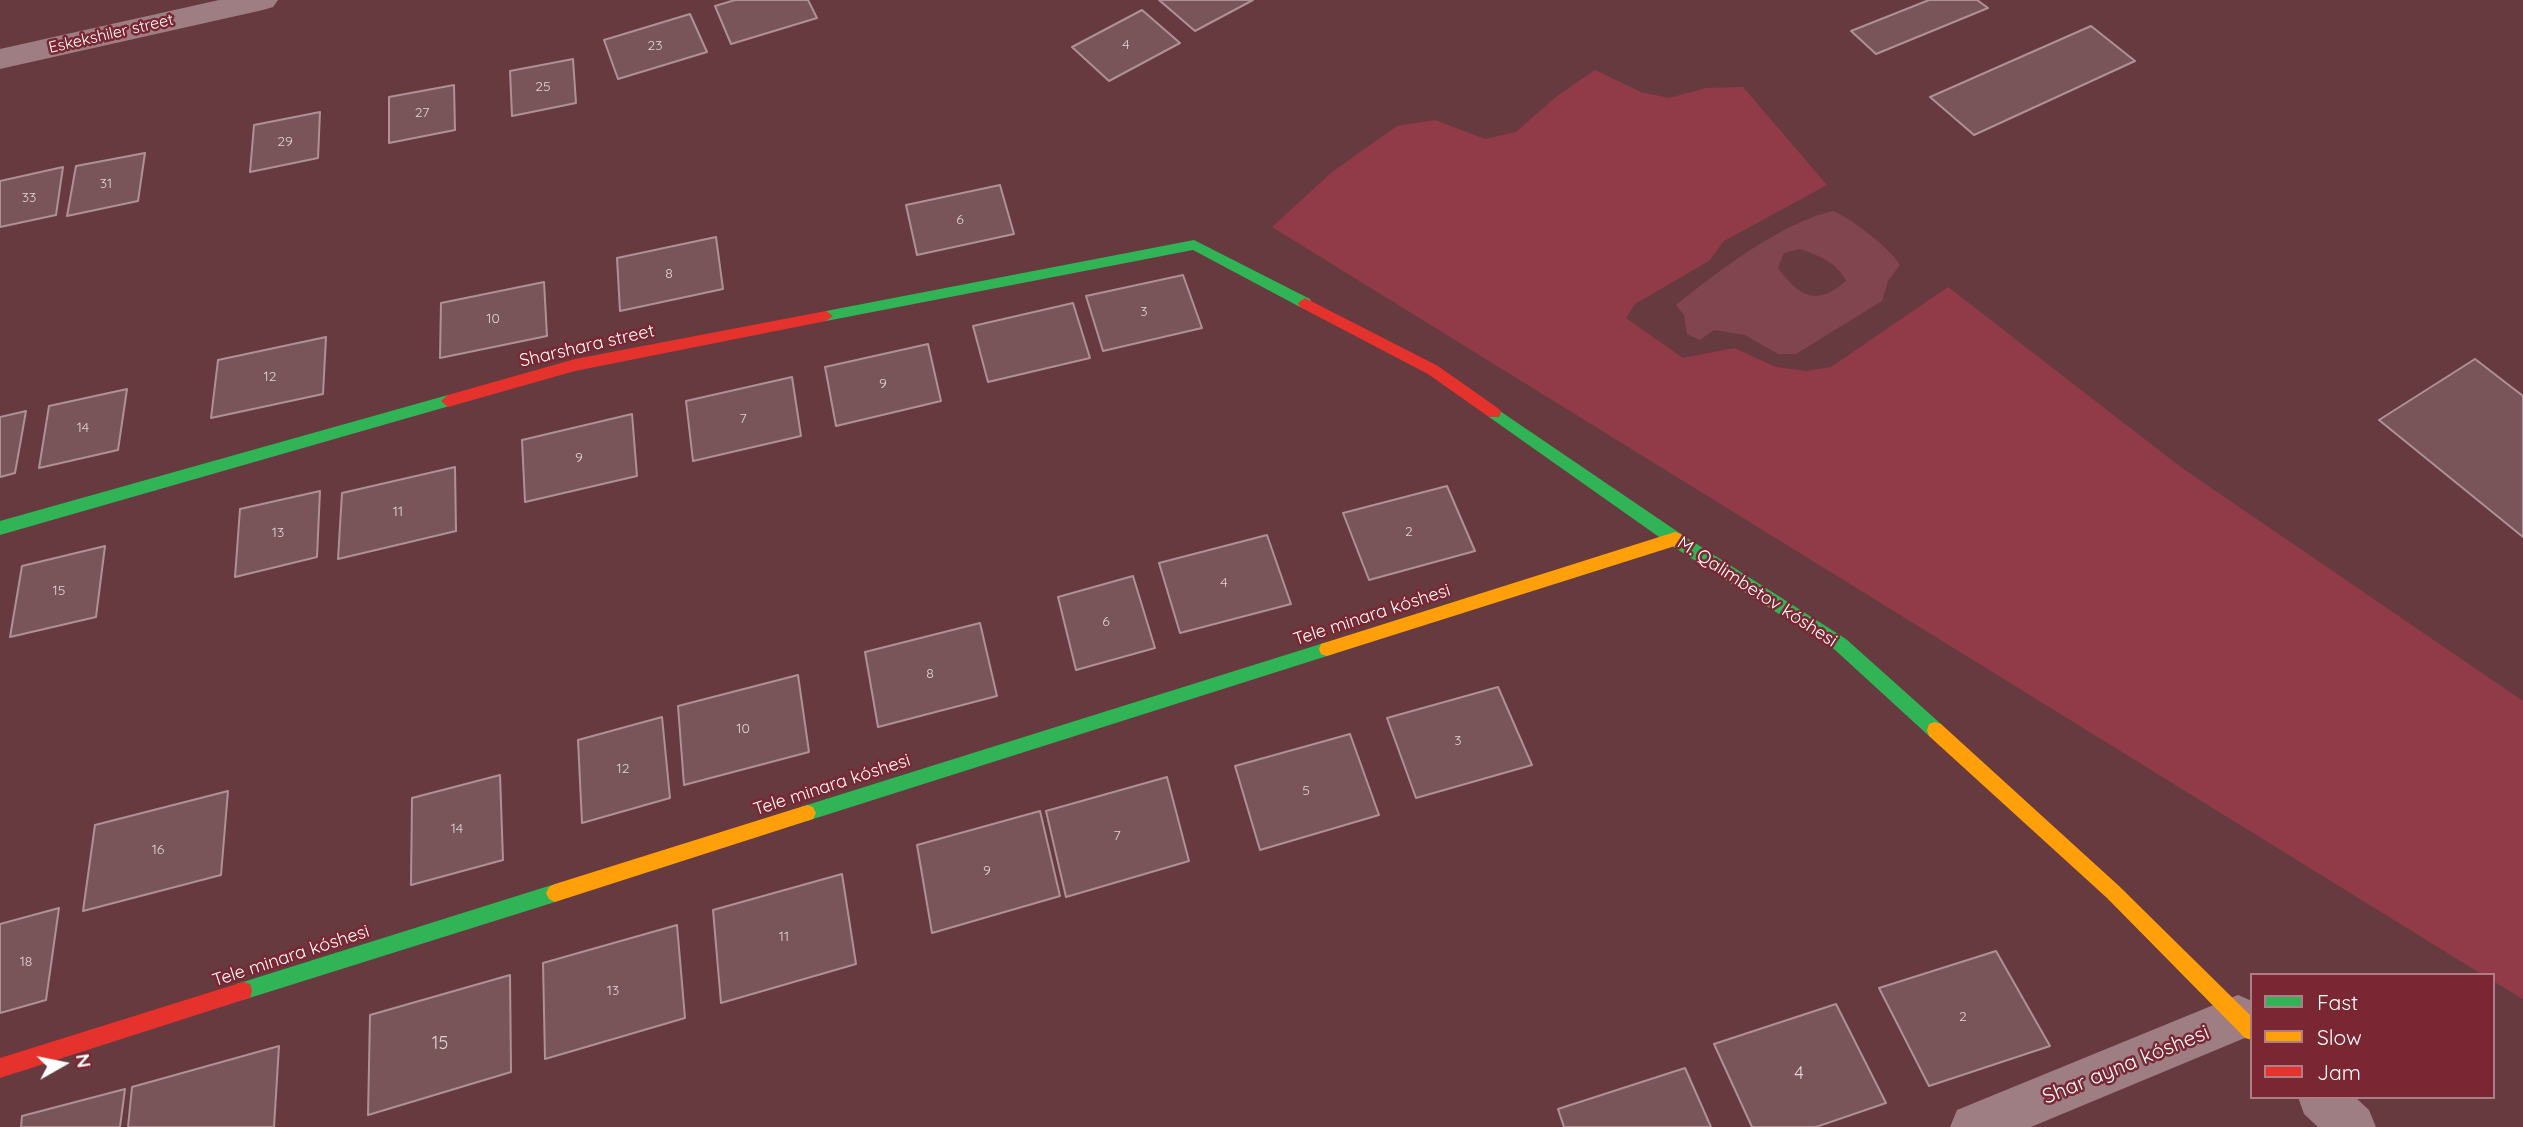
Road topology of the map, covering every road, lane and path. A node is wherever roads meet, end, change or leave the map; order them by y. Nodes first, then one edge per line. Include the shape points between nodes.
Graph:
1 (263, 0) edge
2 (0, 59) edge
3 (1194, 245) joint
4 (0, 528) edge
5 (1675, 539) junction
6 (2245, 1025) edge
7 (0, 1068) edge
8 (2323, 1099) edge
9 (1974, 1127) edge
10 (2352, 1127) edge

1 - 2 street, Eskekshiler street
3 - 4 street, Sharshara street via 575,365
3 - 5 street, M. Qalimbetov kóshesi via 1433,370
5 - 6 street, M. Qalimbetov kóshesi via 1840,644 2113,892
5 - 7 street, Tele minara kóshesi
6 - 9 street, Shar ayna kóshesi
8 - 10 street

